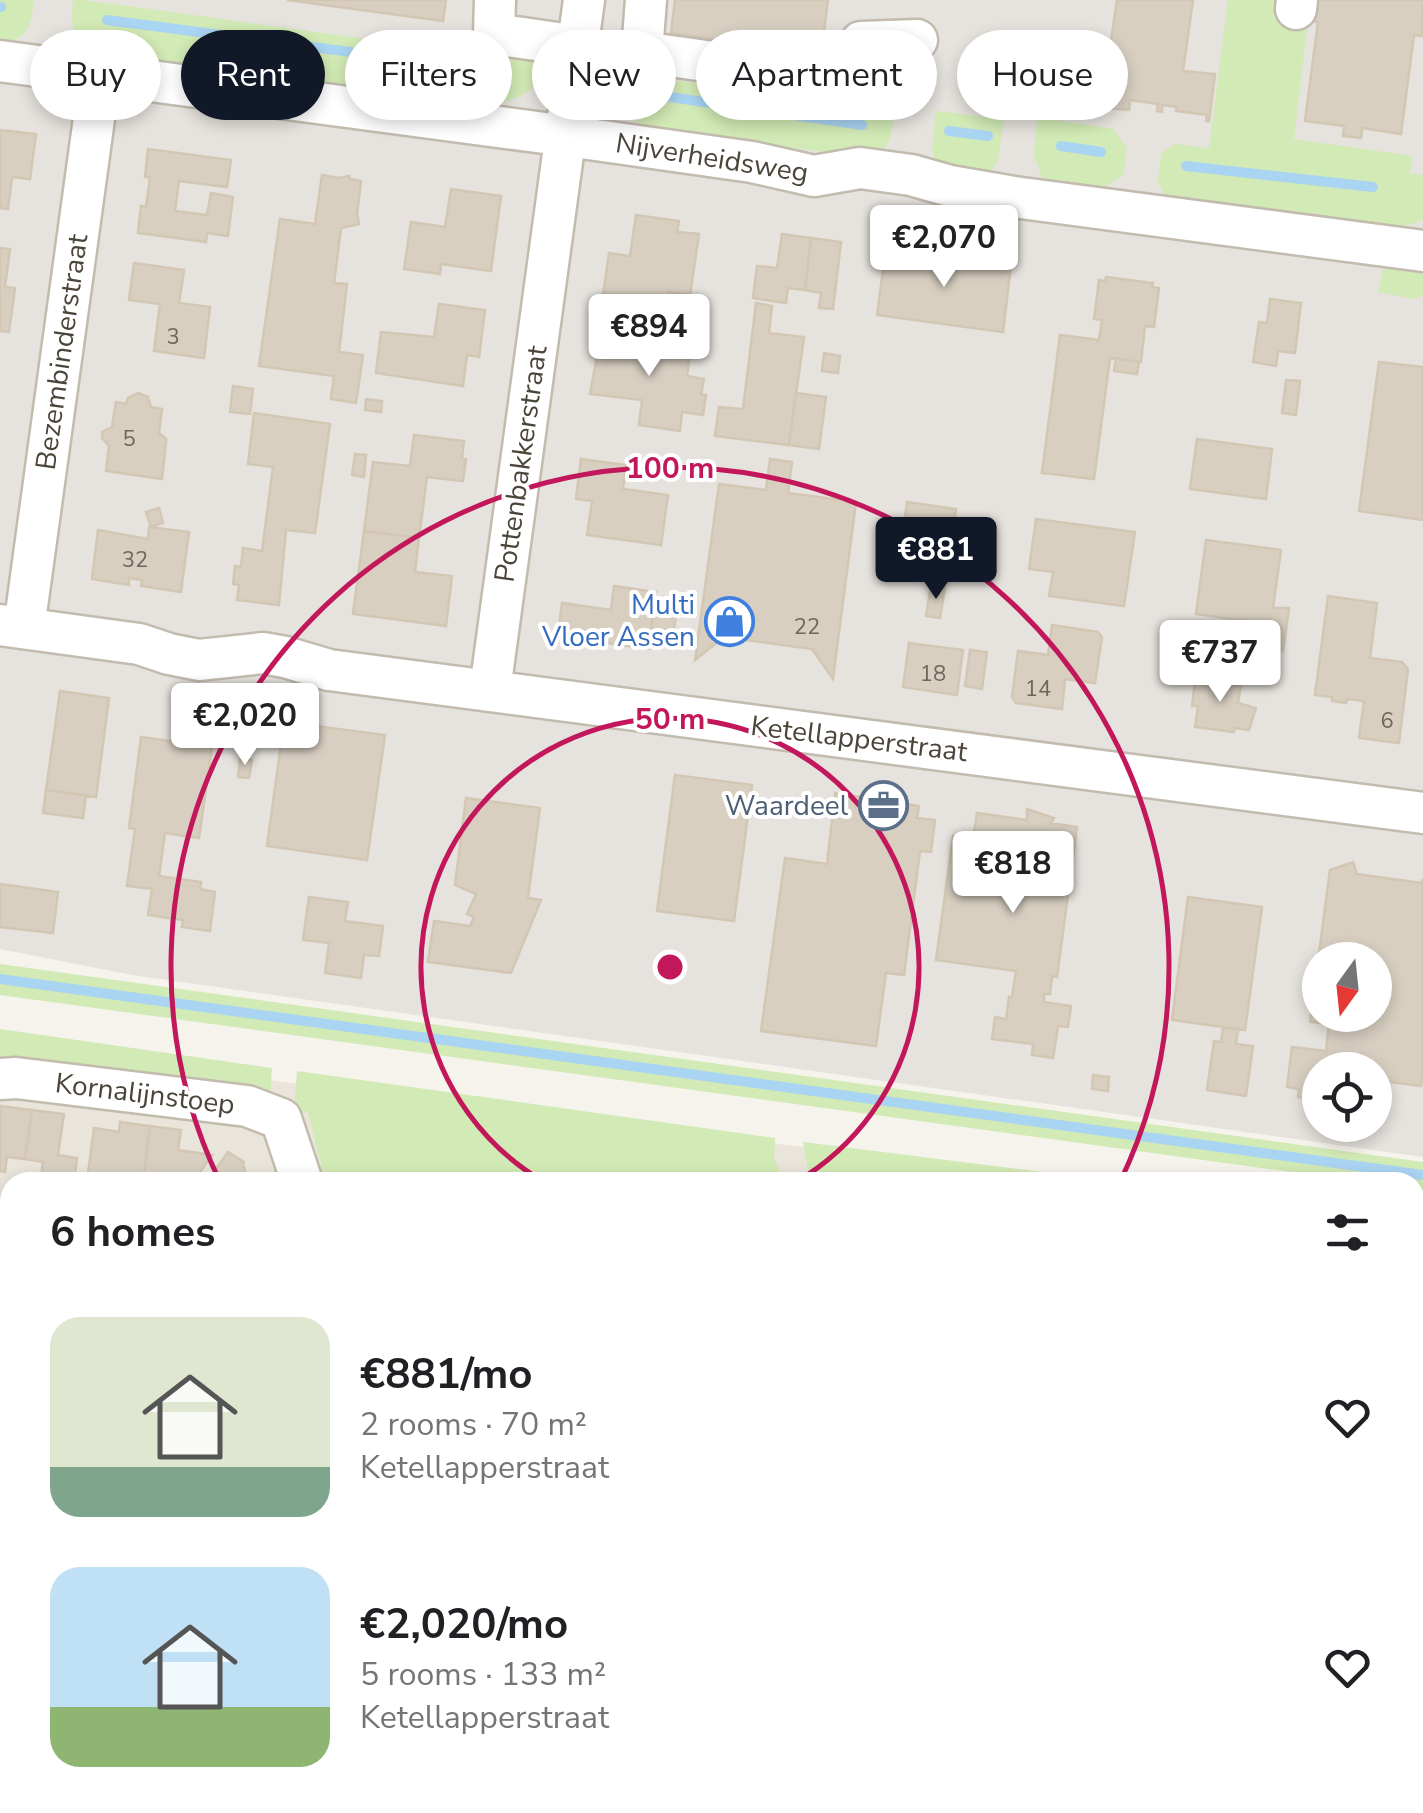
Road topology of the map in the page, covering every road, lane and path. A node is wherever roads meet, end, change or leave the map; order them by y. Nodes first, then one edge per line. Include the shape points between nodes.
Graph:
1 (495, 0) edge
2 (584, 0) edge
3 (646, 0) edge
4 (580, 30) edge
5 (532, 39) edge
6 (696, 60) edge
7 (0, 62) edge
8 (30, 66) edge
9 (161, 83) edge
10 (93, 120) edge
11 (569, 120) edge
12 (567, 136) junction
13 (1423, 251) edge
14 (12, 626) edge
15 (490, 690) junction
16 (1423, 813) edge
17 (0, 1079) edge
18 (299, 1172) edge

1 - 5 street via 494,34
2 - 4 street, Pottenbakkerstraat
3 - 6 street via 642,52
7 - 8 street, Nijverheidsweg
9 - 12 street, Nijverheidsweg
10 - 14 street, Bezembinderstraat
11 - 12 street, Pottenbakkerstraat
12 - 13 street, Nijverheidsweg via 814,176 860,168 1014,196
12 - 15 street, Pottenbakkerstraat
14 - 15 street, Ketellapperstraat via 139,644 199,660 263,654 329,670
15 - 16 street, Ketellapperstraat
17 - 18 street, Kornalijnstoep via 247,1106 281,1119

